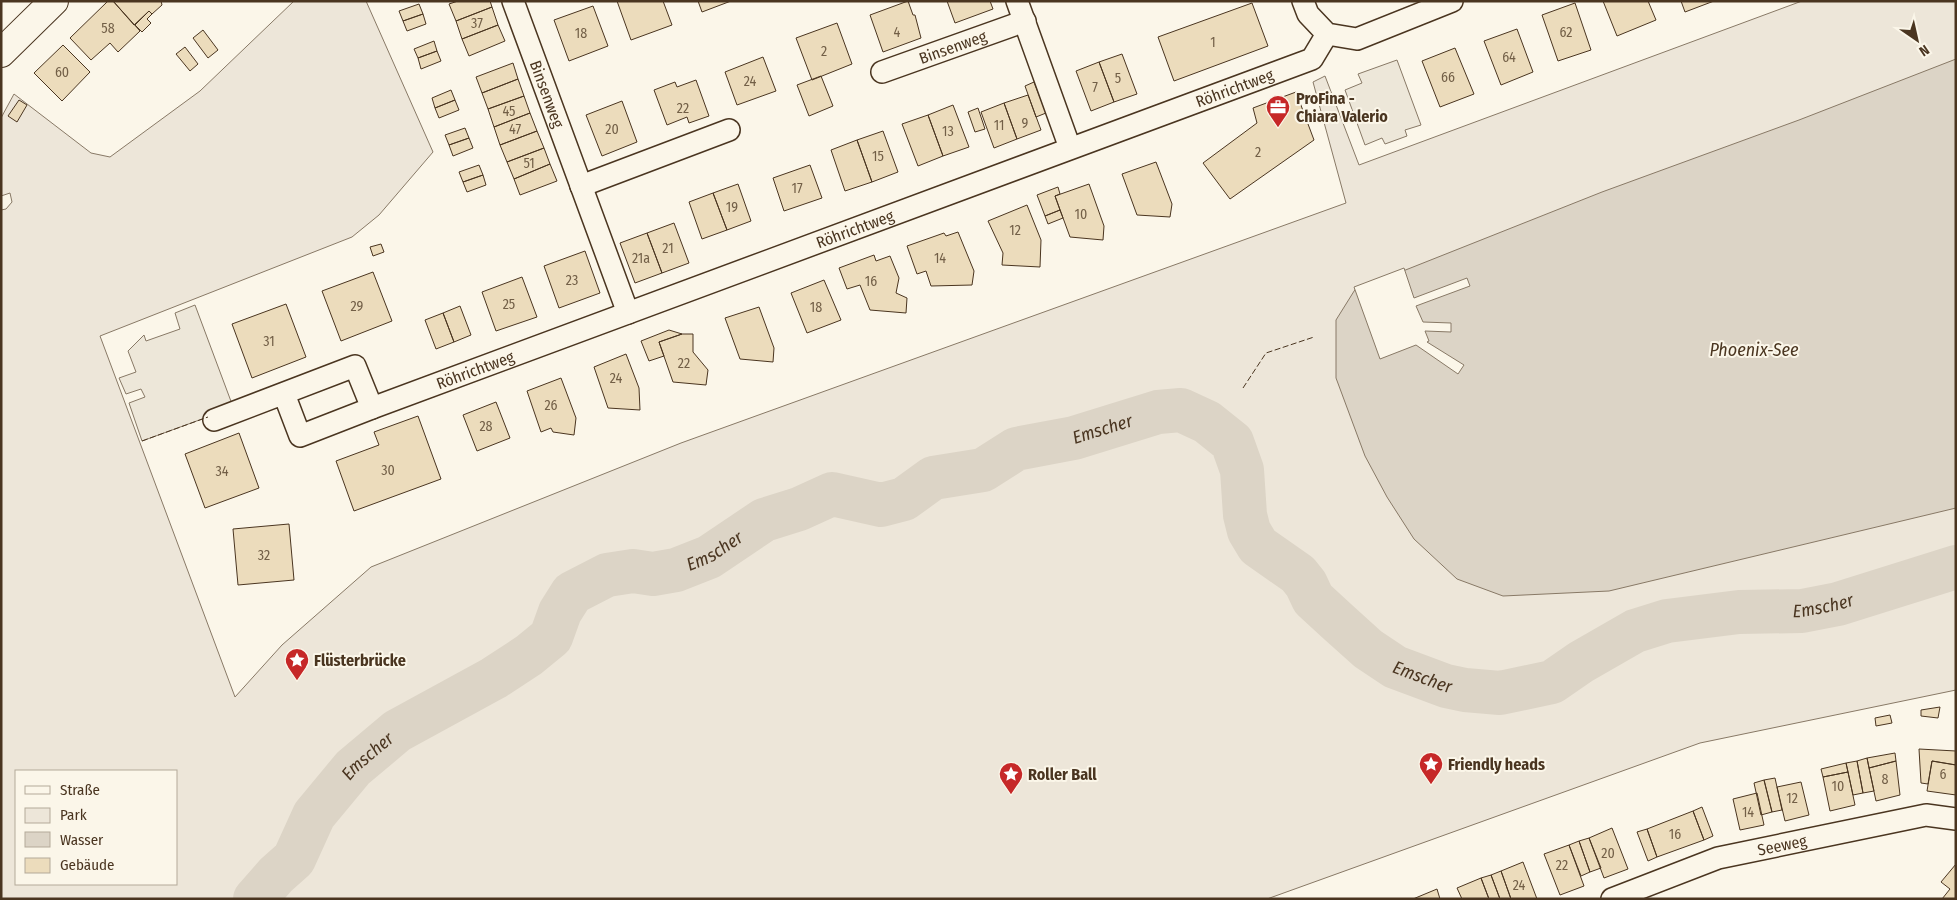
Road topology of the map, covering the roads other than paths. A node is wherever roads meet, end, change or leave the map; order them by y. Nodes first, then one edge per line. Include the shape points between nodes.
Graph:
1 (54, 1) edge
2 (513, 1) edge
3 (1017, 1) edge
4 (1303, 1) edge
5 (1452, 1) edge
6 (1025, 22) junction
7 (14, 30) edge
8 (1327, 34) junction
9 (1, 53) edge
10 (882, 72) dead end
11 (729, 130) dead end
12 (1070, 148) junction
13 (582, 186) junction
14 (628, 312) junction
15 (284, 394) junction
16 (372, 408) junction
17 (214, 420) dead end
18 (1956, 818) edge
19 (1612, 899) edge

1 - 7 main road
2 - 13 street, Binsenweg
3 - 6 street
4 - 8 street via 1308,14
5 - 8 street via 1358,39
6 - 10 street, Binsenweg
6 - 12 street
7 - 9 main road
8 - 12 street, Röhrichtweg via 1312,58
11 - 13 street
12 - 14 street, Röhrichtweg
13 - 14 street, Binsenweg
14 - 16 street, Röhrichtweg
15 - 16 street via 355,366
15 - 16 street, Röhrichtweg via 300,436
15 - 17 street
18 - 19 street, Seeweg via 1926,815 1718,858

